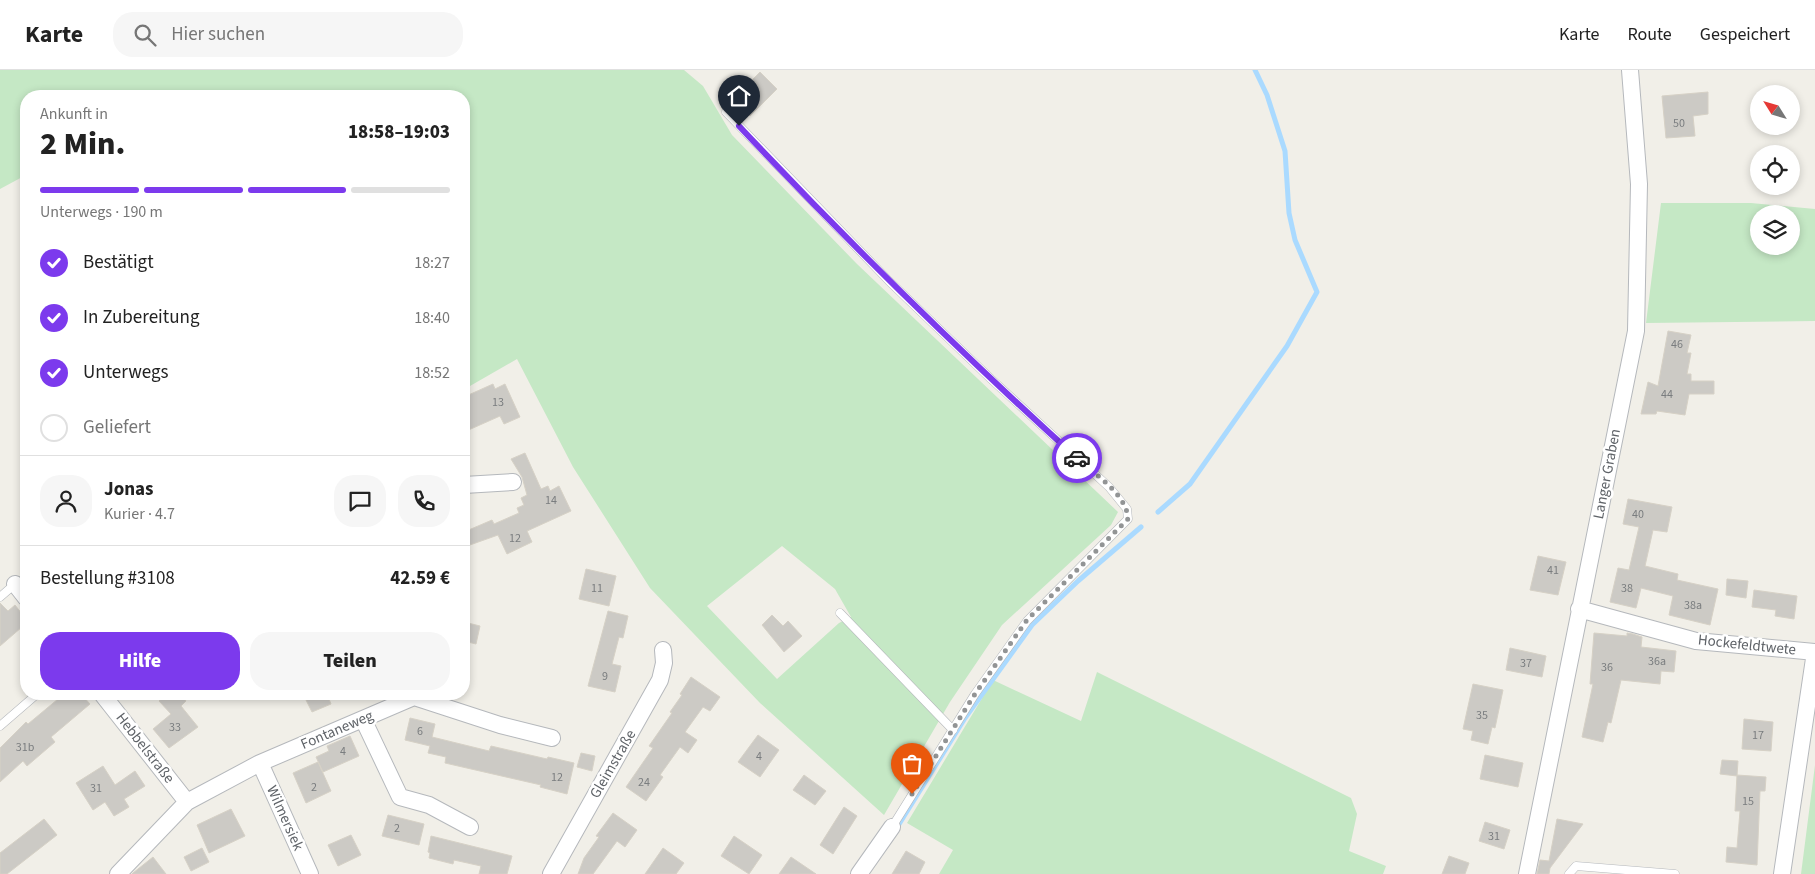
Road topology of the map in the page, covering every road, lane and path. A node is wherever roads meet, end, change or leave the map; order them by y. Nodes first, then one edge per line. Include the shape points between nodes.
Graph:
1 (1630, 70) edge
2 (726, 112) dead end
3 (514, 482) dead end
4 (470, 485) edge
5 (15, 584) joint
6 (20, 590) edge
7 (0, 597) edge
8 (1579, 609) junction
9 (840, 613) dead end
10 (663, 650) dead end
11 (30, 700) edge
12 (107, 700) edge
13 (403, 700) edge
14 (428, 700) edge
15 (363, 719) junction
16 (0, 726) edge
17 (953, 730) junction
18 (552, 738) dead end
19 (260, 763) junction
20 (187, 802) junction
21 (470, 827) dead end
22 (892, 827) joint
23 (118, 874) edge
24 (310, 874) edge
25 (551, 874) edge
26 (859, 874) edge
27 (1527, 874) edge
28 (1569, 874) edge
29 (1675, 874) edge
30 (1782, 874) edge

1 - 8 street, Langer Graben via 1638,184 1636,331
2 - 17 lane via 882,274 1109,487 1127,509 1128,519 1027,620
3 - 4 street
5 - 6 street
5 - 7 lane
8 - 27 street, Langer Graben
8 - 30 street, Hockefeldtwete via 1696,641 1815,652
9 - 17 lane
10 - 25 street, Gleimstraße via 660,680
11 - 16 lane
12 - 20 street, Hebbelstraße
13 - 15 street, Fontaneweg
14 - 18 street, Fontaneweg via 500,725
15 - 19 street, Fontaneweg
15 - 21 street via 400,797 429,805
17 - 22 lane
19 - 20 street
19 - 24 street, Wilmersiek
20 - 23 street
22 - 26 street
28 - 29 lane via 1576,866

